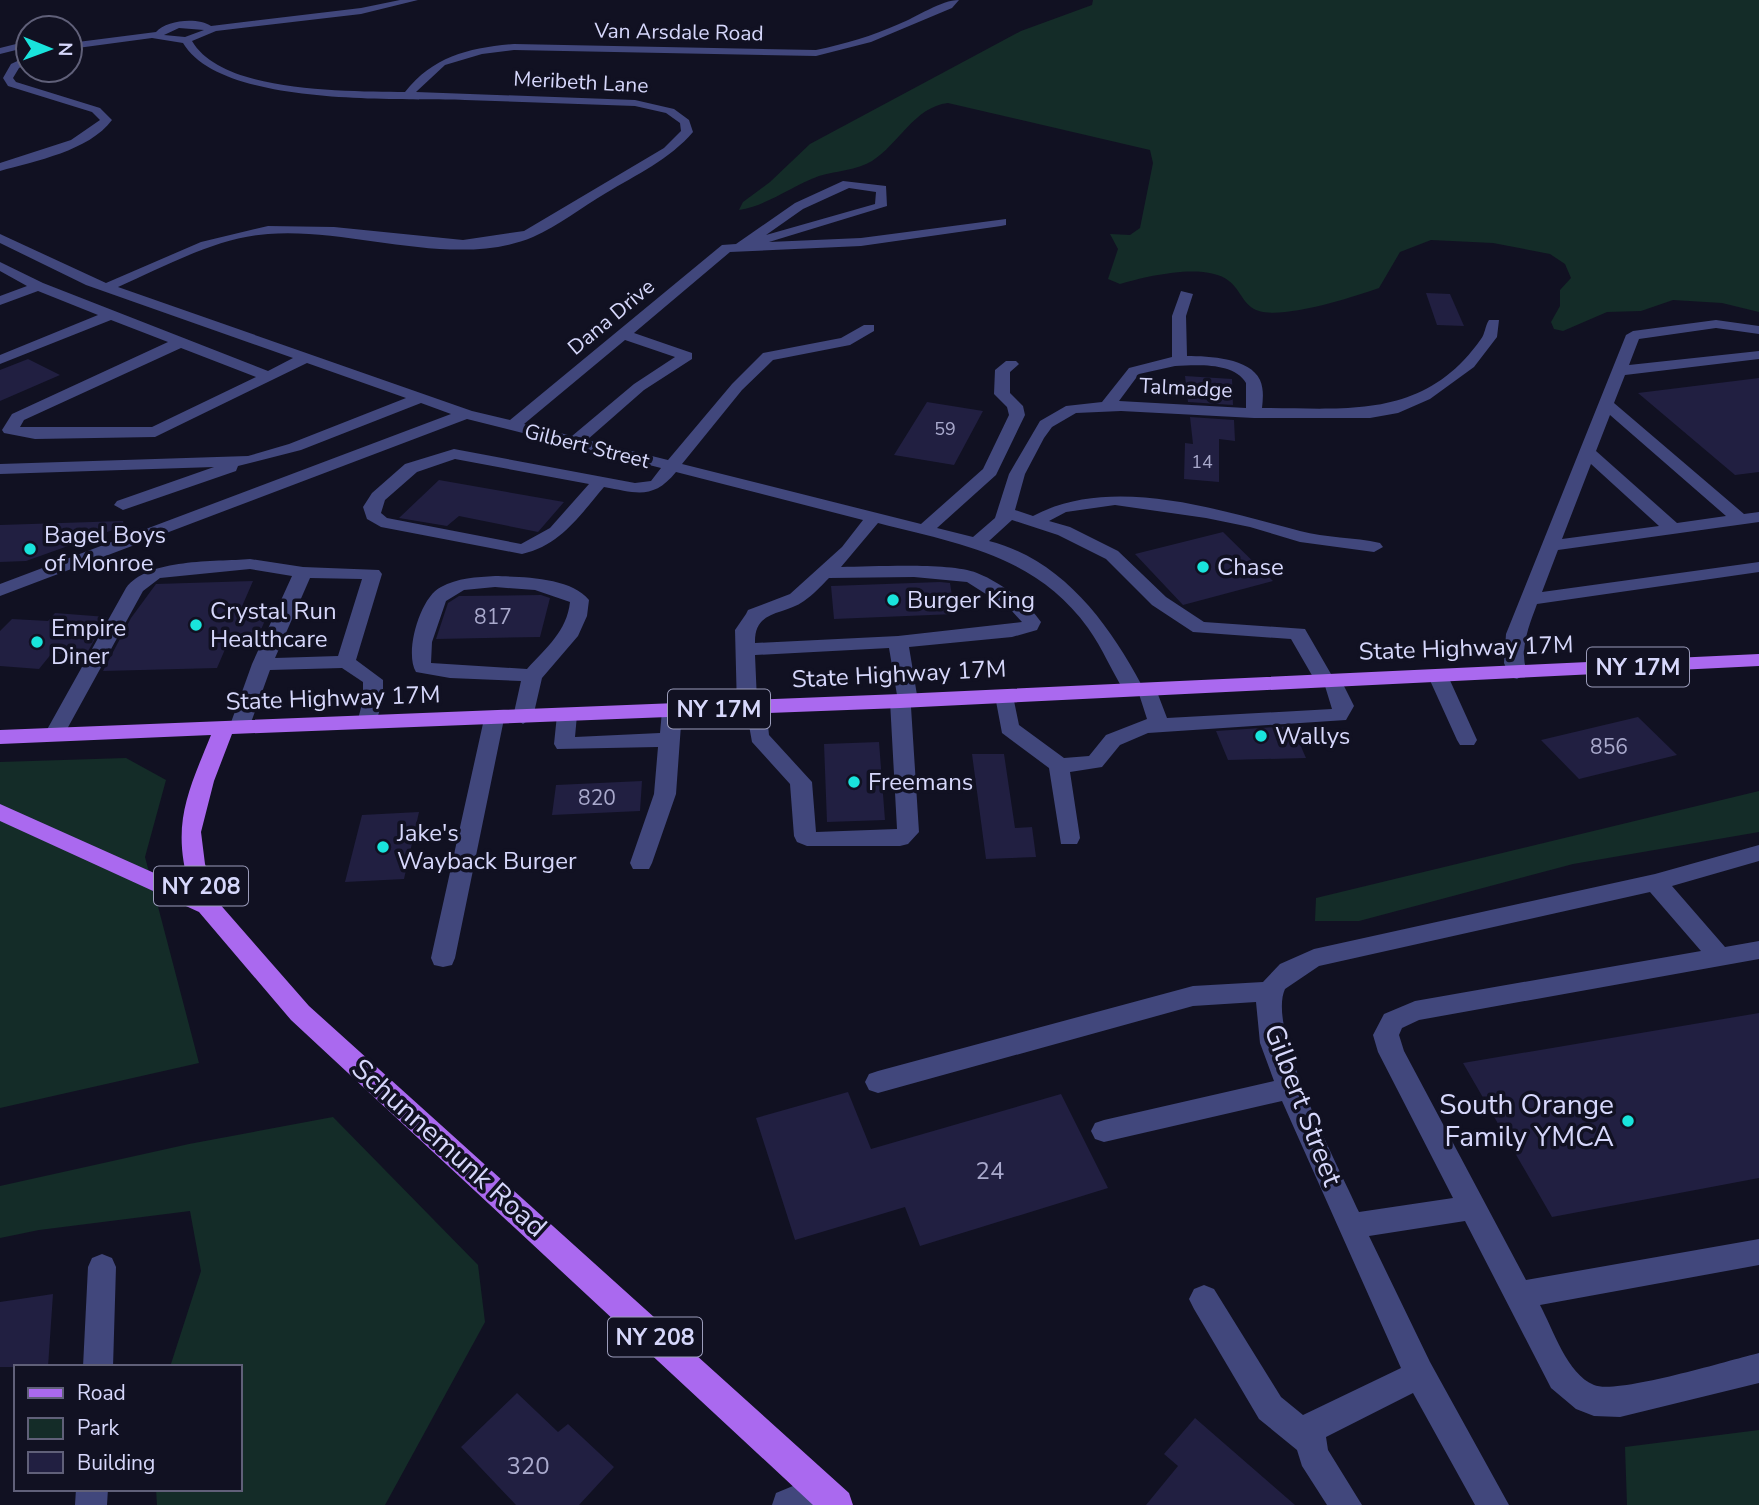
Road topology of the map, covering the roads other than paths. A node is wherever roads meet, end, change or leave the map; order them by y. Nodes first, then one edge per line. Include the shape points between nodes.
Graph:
1 (414, 0) edge
2 (954, 0) edge
3 (211, 29) junction
4 (84, 32) dead end
5 (156, 35) junction
6 (112, 40) junction
7 (186, 40) junction
8 (84, 44) edge
9 (14, 68) edge
10 (408, 95) junction
11 (0, 167) edge
12 (1002, 222) dead end
13 (0, 238) edge
14 (741, 246) junction
15 (0, 266) edge
16 (99, 284) junction
17 (38, 286) junction
18 (1186, 294) dead end
19 (0, 301) edge
20 (110, 315) junction
21 (1494, 323) dead end
22 (869, 328) dead end
23 (1759, 330) edge
24 (623, 334) junction
25 (181, 342) junction
26 (1759, 355) edge
27 (307, 357) junction
28 (0, 360) edge
29 (1180, 360) junction
30 (1011, 364) dead end
31 (1618, 371) junction
32 (269, 377) junction
33 (420, 398) junction
34 (1605, 402) junction
35 (1108, 406) junction
36 (1254, 412) junction
37 (466, 414) junction
38 (511, 427) junction
39 (573, 443) junction
40 (1586, 451) junction
41 (248, 461) junction
42 (671, 467) junction
43 (0, 469) edge
44 (600, 482) junction
45 (123, 505) dead end
46 (1006, 513) junction
47 (874, 517) junction
48 (1759, 517) edge
49 (1740, 519) junction
50 (1034, 522) junction
51 (925, 529) junction
52 (1673, 529) junction
53 (977, 542) junction
54 (1551, 545) junction
55 (1374, 547) dead end
56 (1759, 566) edge
57 (303, 572) junction
58 (823, 573) junction
59 (24, 582) junction
60 (0, 583) edge
61 (0, 590) edge
62 (1530, 599) junction
63 (898, 642) junction
64 (746, 649) junction
65 (1759, 660) edge
66 (346, 662) junction
67 (262, 664) junction
68 (1517, 673) junction
69 (532, 676) junction
70 (1438, 676) junction
71 (1328, 680) junction
72 (1140, 689) junction
73 (1005, 696) junction
74 (904, 701) junction
75 (752, 708) junction
76 (672, 711) junction
77 (567, 715) junction
78 (523, 717) junction
79 (494, 719) junction
80 (367, 723) junction
81 (1159, 723) junction
82 (231, 728) junction
83 (54, 735) junction
84 (0, 737) edge
85 (670, 740) junction
86 (1466, 740) dead end
87 (1059, 766) junction
88 (0, 812) edge
89 (1069, 838) dead end
90 (1759, 853) edge
91 (641, 863) dead end
92 (1655, 882) junction
93 (207, 906) junction
94 (1759, 950) edge
95 (1720, 957) junction
96 (443, 958) dead end
97 (1271, 991) junction
98 (878, 1082) dead end
99 (1292, 1088) junction
100 (1104, 1131) dead end
101 (1473, 1207) junction
102 (1350, 1226) junction
103 (1759, 1252) edge
104 (102, 1267) dead end
105 (1519, 1294) junction
106 (1204, 1300) dead end
107 (98, 1365) edge
108 (1759, 1368) edge
109 (1418, 1375) junction
110 (1309, 1440) junction
111 (830, 1498) edge
112 (789, 1505) edge
113 (1346, 1505) edge
114 (1493, 1505) edge

1 - 3 street
2 - 10 street, Van Arsdale Road via 905,24 837,50 816,53 483,50 436,63
3 - 5 street via 187,24
3 - 7 street via 209,34
4 - 6 street via 103,32
5 - 6 street
5 - 7 street via 168,41
6 - 8 street
7 - 10 street, Meribeth Lane via 202,61 248,79 334,92
9 - 11 street via 8,78 12,84 96,110 106,120 86,138
10 - 16 street, Meribeth Lane via 635,103 670,111 685,122 687,132 668,150 552,220 504,242 459,246 346,230 277,230 212,242
12 - 14 street via 861,242
13 - 16 street, Gilbert Street
14 - 14 street via 799,206 847,184 882,190 881,206
14 - 24 street, Dana Drive via 727,248
15 - 17 street
16 - 27 street, Gilbert Street
17 - 19 street
17 - 20 street
18 - 29 street via 1179,316
20 - 25 street
20 - 28 street
21 - 36 street, Talmadge via 1481,352 1412,404 1370,413
22 - 42 street via 845,342 768,356
23 - 31 street via 1723,324 1638,332 1630,339
24 - 38 street, Dana Drive
24 - 39 street via 687,356 639,387
25 - 32 street
25 - 32 street via 18,417 10,430 36,434 155,432
26 - 31 street
27 - 32 street
27 - 33 street, Gilbert Street
29 - 35 street via 1149,363 1131,373
29 - 36 street via 1242,370 1255,385
30 - 51 street via 1003,370 1002,394 1015,406 1017,415 990,471
31 - 34 street
33 - 37 street, Gilbert Street
33 - 41 street
34 - 40 street
34 - 49 street
35 - 36 street, Talmadge
35 - 46 street, Talmadge via 1072,409 1046,424 1017,474
37 - 38 street, Gilbert Street
37 - 59 street
38 - 39 street, Gilbert Street
39 - 42 street, Gilbert Street
40 - 52 street
40 - 54 street
41 - 43 street
41 - 45 street
42 - 44 street via 656,485 635,488
42 - 47 street, Gilbert Street
44 - 44 street via 454,453 411,468 379,497 373,515 381,522 522,549 556,534
46 - 50 street
46 - 53 street, Talmadge via 991,533
47 - 51 street, Gilbert Street
47 - 58 street via 848,551
48 - 49 street
49 - 52 street
50 - 55 street via 1062,507 1115,500
50 - 71 street via 1112,555 1159,601 1200,628 1298,633
51 - 53 street, Gilbert Street
52 - 54 street
53 - 72 street, Gilbert Street via 1037,568 1070,594 1104,633
54 - 62 street
56 - 62 street
57 - 66 street via 373,574
57 - 67 street
57 - 83 street via 250,564 156,573 144,579
58 - 63 street via 972,577 1018,606 1032,622 1012,631
58 - 64 street via 797,598 755,614 745,630
59 - 60 street
59 - 61 street
62 - 68 street via 1516,634
63 - 64 street
63 - 74 street
64 - 75 street
65 - 68 main road, State Highway 17M / NY 17M
66 - 67 street
66 - 80 street via 373,680
67 - 82 street
68 - 70 main road, State Highway 17M / NY 17M
69 - 69 street via 568,636 579,616 580,600 540,585 465,584 446,590 433,604 418,653 423,668
69 - 78 street
70 - 71 main road, State Highway 17M / NY 17M
70 - 86 street
71 - 72 main road, State Highway 17M / NY 17M
71 - 81 street via 1344,706 1339,715
72 - 73 main road, State Highway 17M / NY 17M
72 - 81 street, Gilbert Street
73 - 74 main road, State Highway 17M / NY 17M
73 - 87 street via 1009,728
74 - 75 main road, State Highway 17M / NY 17M
74 - 75 street via 908,832 900,838 815,840 805,836 801,782 759,737
75 - 76 main road, State Highway 17M / NY 17M
76 - 77 main road, State Highway 17M / NY 17M
76 - 85 street
77 - 78 main road, State Highway 17M / NY 17M
77 - 85 street via 564,744
78 - 79 main road, State Highway 17M / NY 17M
79 - 80 main road, State Highway 17M / NY 17M
79 - 96 street
80 - 82 main road, State Highway 17M / NY 17M
81 - 87 street via 1125,732 1095,762
82 - 83 main road, State Highway 17M / NY 17M
82 - 93 main road, Schunnemunk Road / NY 208 via 203,781 190,832
83 - 84 main road, State Highway 17M / NY 17M
85 - 91 street via 665,794
87 - 89 street
88 - 93 main road
90 - 92 street, Gilbert Street
92 - 95 street
92 - 97 street, Gilbert Street via 1314,957 1287,970
93 - 111 main road, Schunnemunk Road / NY 208 via 300,1013
94 - 95 street
95 - 101 street via 1415,1011 1393,1021 1386,1035 1391,1052
97 - 98 street via 1193,996
97 - 99 street, Gilbert Street via 1271,1027
99 - 100 street
99 - 102 street, Gilbert Street
101 - 102 street
101 - 105 street
102 - 109 street, Gilbert Street
103 - 105 street
104 - 107 street
105 - 108 street via 1562,1377 1588,1401 1620,1402
106 - 110 street via 1270,1408
109 - 110 street via 1316,1425
109 - 114 street, Gilbert Street
110 - 113 street via 1313,1455
111 - 112 street

